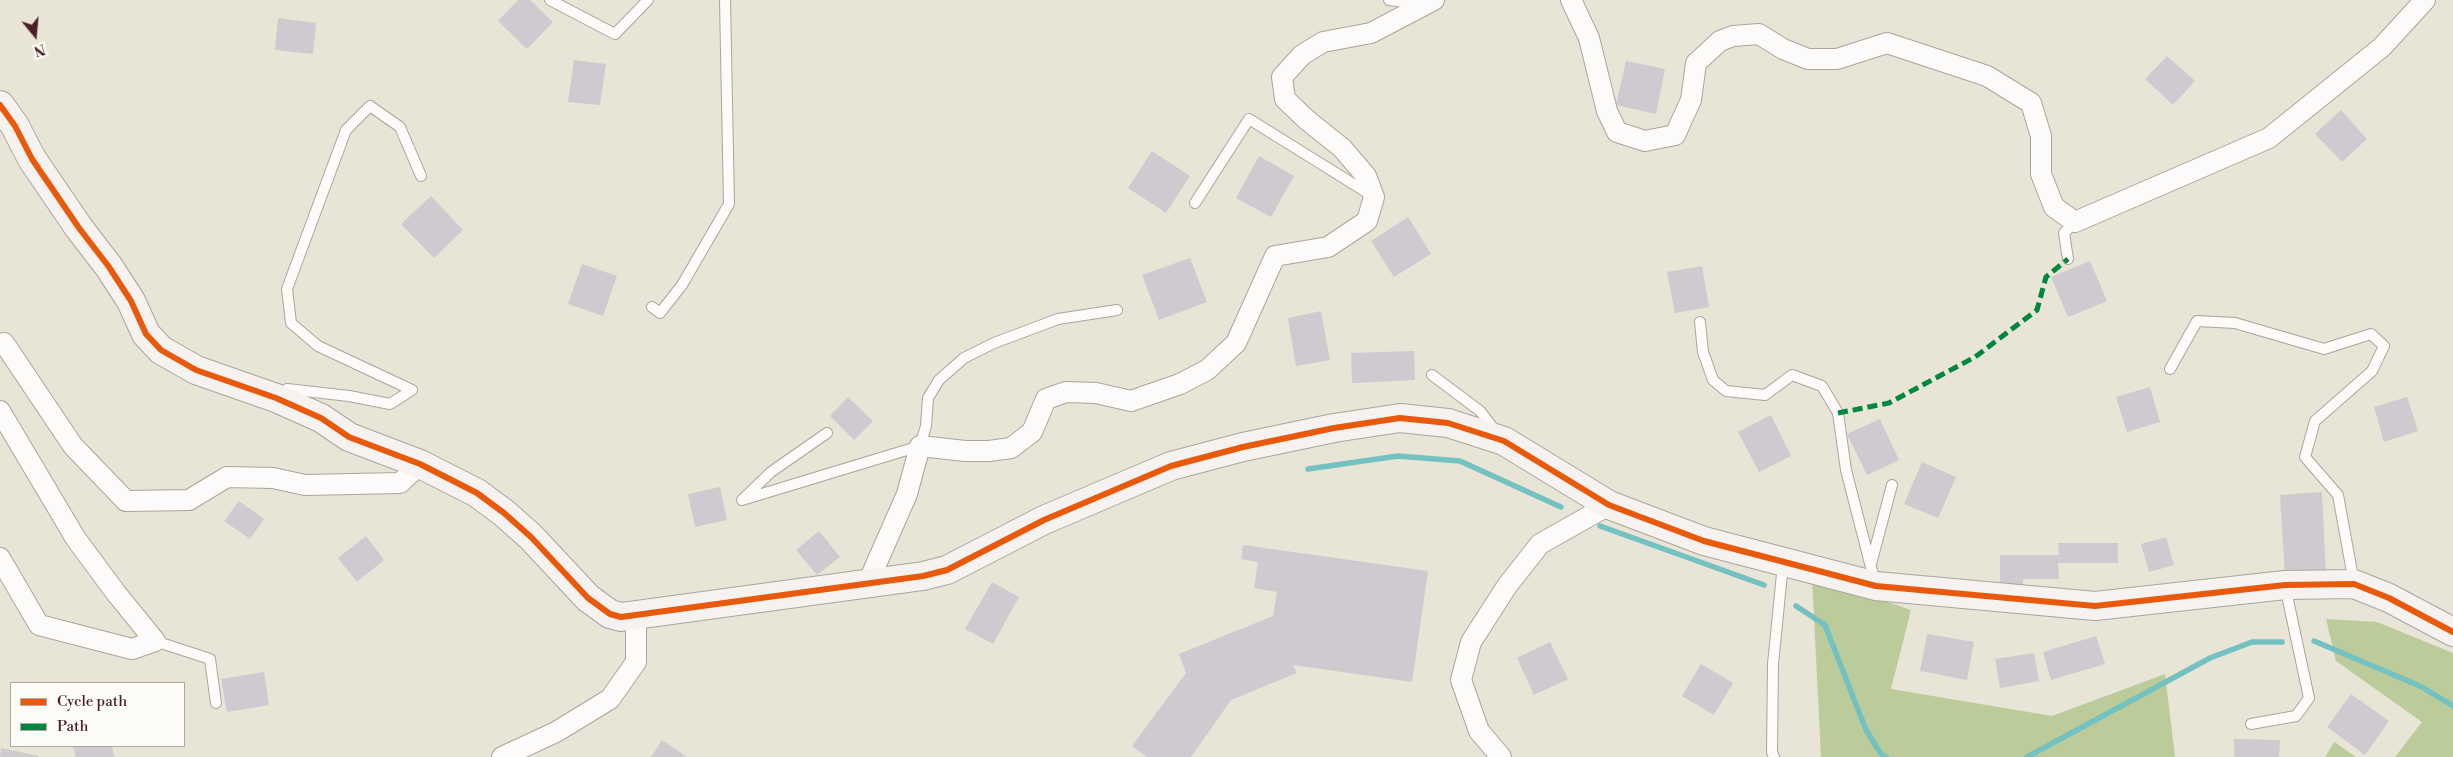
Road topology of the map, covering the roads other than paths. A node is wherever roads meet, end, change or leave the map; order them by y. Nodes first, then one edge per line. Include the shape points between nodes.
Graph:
1 (550, 0) edge
2 (648, 0) edge
3 (725, 0) edge
4 (1389, 0) edge
5 (1571, 0) edge
6 (2425, 0) edge
7 (1430, 2) edge
8 (0, 105) edge
9 (421, 176) dead end
10 (1374, 197) junction
11 (1195, 203) dead end
12 (2075, 222) junction
13 (2068, 259) dead end
14 (652, 307) dead end
15 (1117, 310) dead end
16 (1700, 322) dead end
17 (0, 344) edge
18 (2170, 369) dead end
19 (1432, 375) dead end
20 (276, 398) junction
21 (0, 411) edge
22 (827, 433) dead end
23 (1504, 441) junction
24 (920, 446) junction
25 (420, 464) junction
26 (1892, 485) dead end
27 (1609, 504) junction
28 (0, 558) edge
29 (1783, 562) junction
30 (1873, 575) junction
31 (2354, 584) junction
32 (866, 585) junction
33 (2285, 585) junction
34 (636, 615) junction
35 (2453, 632) edge
36 (155, 641) junction
37 (216, 703) dead end
38 (2251, 724) dead end
39 (1771, 755) edge
40 (502, 757) edge
41 (1501, 757) edge

1 - 2 lane via 615,34
3 - 14 lane via 729,204 682,285 660,313
4 - 7 lane
5 - 12 street via 1589,38 1607,111 1617,132 1645,141 1675,134 1691,100 1696,63 1720,41 1733,36 1759,34 1808,59 1837,58 1887,43 1987,76 2031,103 2041,136 2041,174 2054,207
6 - 12 street via 2382,47 2269,138
7 - 10 street via 1371,33 1323,42 1302,55 1282,77 1285,99 1342,148 1366,176
8 - 20 street via 79,228 109,267 146,334 161,350 196,370
9 - 20 lane via 400,127 370,106 346,130 288,290 291,323 318,346 412,390 390,404 287,389
10 - 11 lane via 1249,119
10 - 24 street via 1367,221 1328,247 1275,256 1236,343 1208,370 1180,384 1131,401 1096,393 1066,392 1046,399 1032,432 1011,448 965,451
12 - 13 lane via 2064,233
15 - 24 lane via 1058,320 994,343 964,358 939,380 928,398 926,426
16 - 30 lane via 1703,352 1713,380 1726,391 1765,395 1792,374 1822,386 1838,413 1846,470
17 - 25 street via 4,343 73,446 126,501 189,500 226,477 273,478 305,486 400,483
18 - 31 lane via 2197,320 2234,323 2324,349 2371,334 2384,346 2372,370 2315,421 2305,457 2338,495
19 - 23 lane via 1480,410
20 - 25 street via 321,418 349,437
21 - 36 street via 76,540
22 - 24 lane via 771,472 742,500
23 - 27 street
23 - 32 street via 1448,423 1400,418 1243,447 1171,466 1044,520 947,570
24 - 32 street via 907,494
25 - 34 street via 477,493 504,513 588,598 610,614 621,617
26 - 30 lane
27 - 29 street via 1704,541
27 - 41 street via 1540,544 1507,586 1471,642 1461,680 1480,731
28 - 36 street via 39,626 132,648
29 - 30 street
29 - 39 lane via 1773,664
30 - 33 street via 2095,606
31 - 33 street
31 - 35 street via 2389,598
32 - 34 street
33 - 38 lane via 2309,698 2296,716
34 - 40 street via 636,662 610,699 556,732
36 - 37 lane via 210,660

